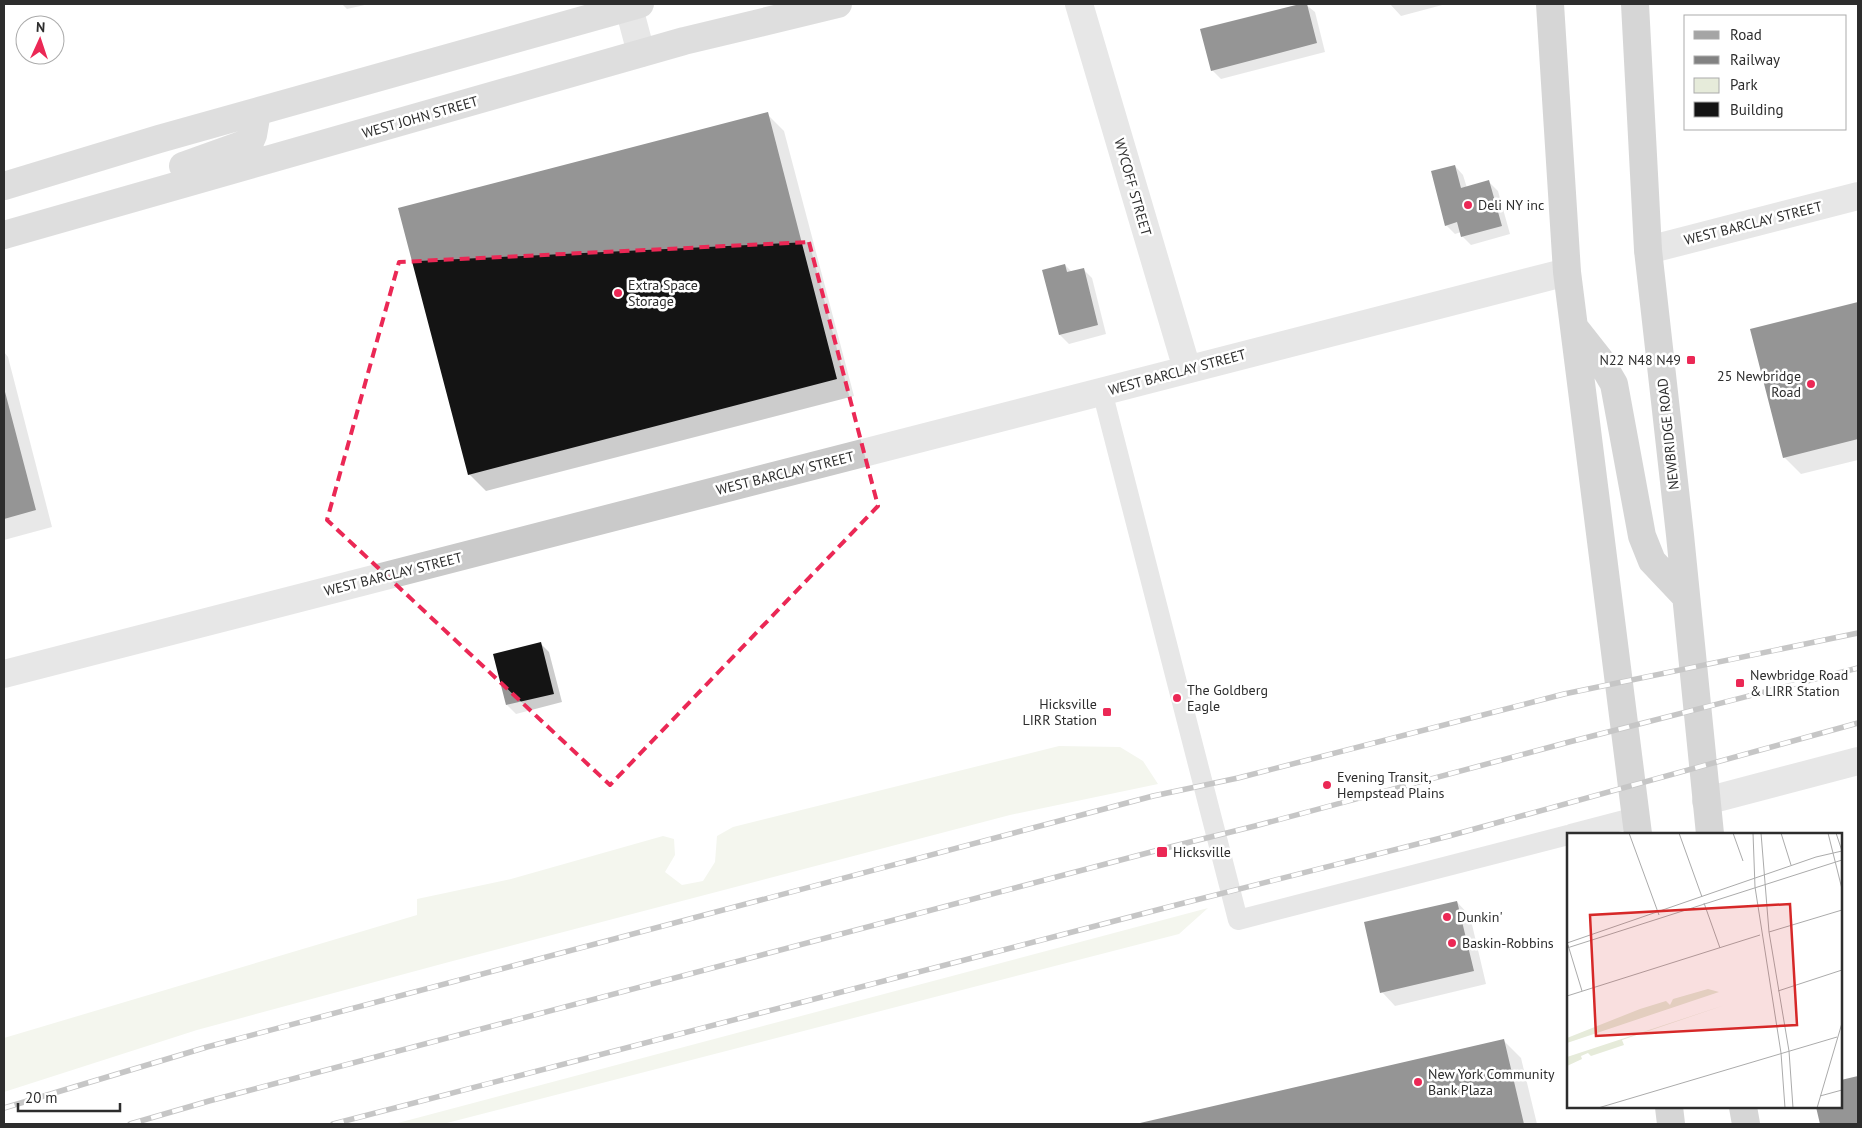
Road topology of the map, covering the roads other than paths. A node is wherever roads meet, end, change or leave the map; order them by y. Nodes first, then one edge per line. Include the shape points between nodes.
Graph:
1 (838, 4) edge
2 (1079, 4) edge
3 (1550, 4) edge
4 (1635, 4) edge
5 (633, 5) edge
6 (641, 54) junction
7 (257, 112) junction
8 (4, 186) edge
9 (166, 188) junction
10 (1858, 196) edge
11 (4, 235) edge
12 (1648, 250) junction
13 (1567, 272) junction
14 (1574, 327) junction
15 (1187, 369) junction
16 (1102, 391) junction
17 (1686, 598) junction
18 (4, 674) edge
19 (1858, 761) edge
20 (1706, 801) junction
21 (1637, 826) edge
22 (1584, 833) edge
23 (1658, 833) edge
24 (1710, 833) edge
25 (1567, 836) edge
26 (1669, 1108) edge
27 (1743, 1108) edge
28 (1672, 1124) edge
29 (1746, 1124) edge

1 - 6 main road, WEST JOHN STREET
2 - 15 street, WYCOFF STREET
3 - 13 main road
4 - 12 main road, NEWBRIDGE ROAD
5 - 6 street
5 - 7 main road
6 - 9 main road, WEST JOHN STREET
7 - 8 main road
7 - 9 main road via 250,142 177,168
9 - 11 main road, WEST JOHN STREET
10 - 12 street, WEST BARCLAY STREET
12 - 17 main road, NEWBRIDGE ROAD
13 - 14 main road
13 - 15 street, WEST BARCLAY STREET
14 - 17 main road via 1614,384 1642,536 1652,561
14 - 21 main road
15 - 16 street, WEST BARCLAY STREET
16 - 18 street, WEST BARCLAY STREET
16 - 25 lane via 1238,920
17 - 20 main road, NEWBRIDGE ROAD
19 - 20 street
20 - 24 main road, NEWBRIDGE ROAD
21 - 22 lane
21 - 23 main road via 1651,818
26 - 28 main road
27 - 29 main road

